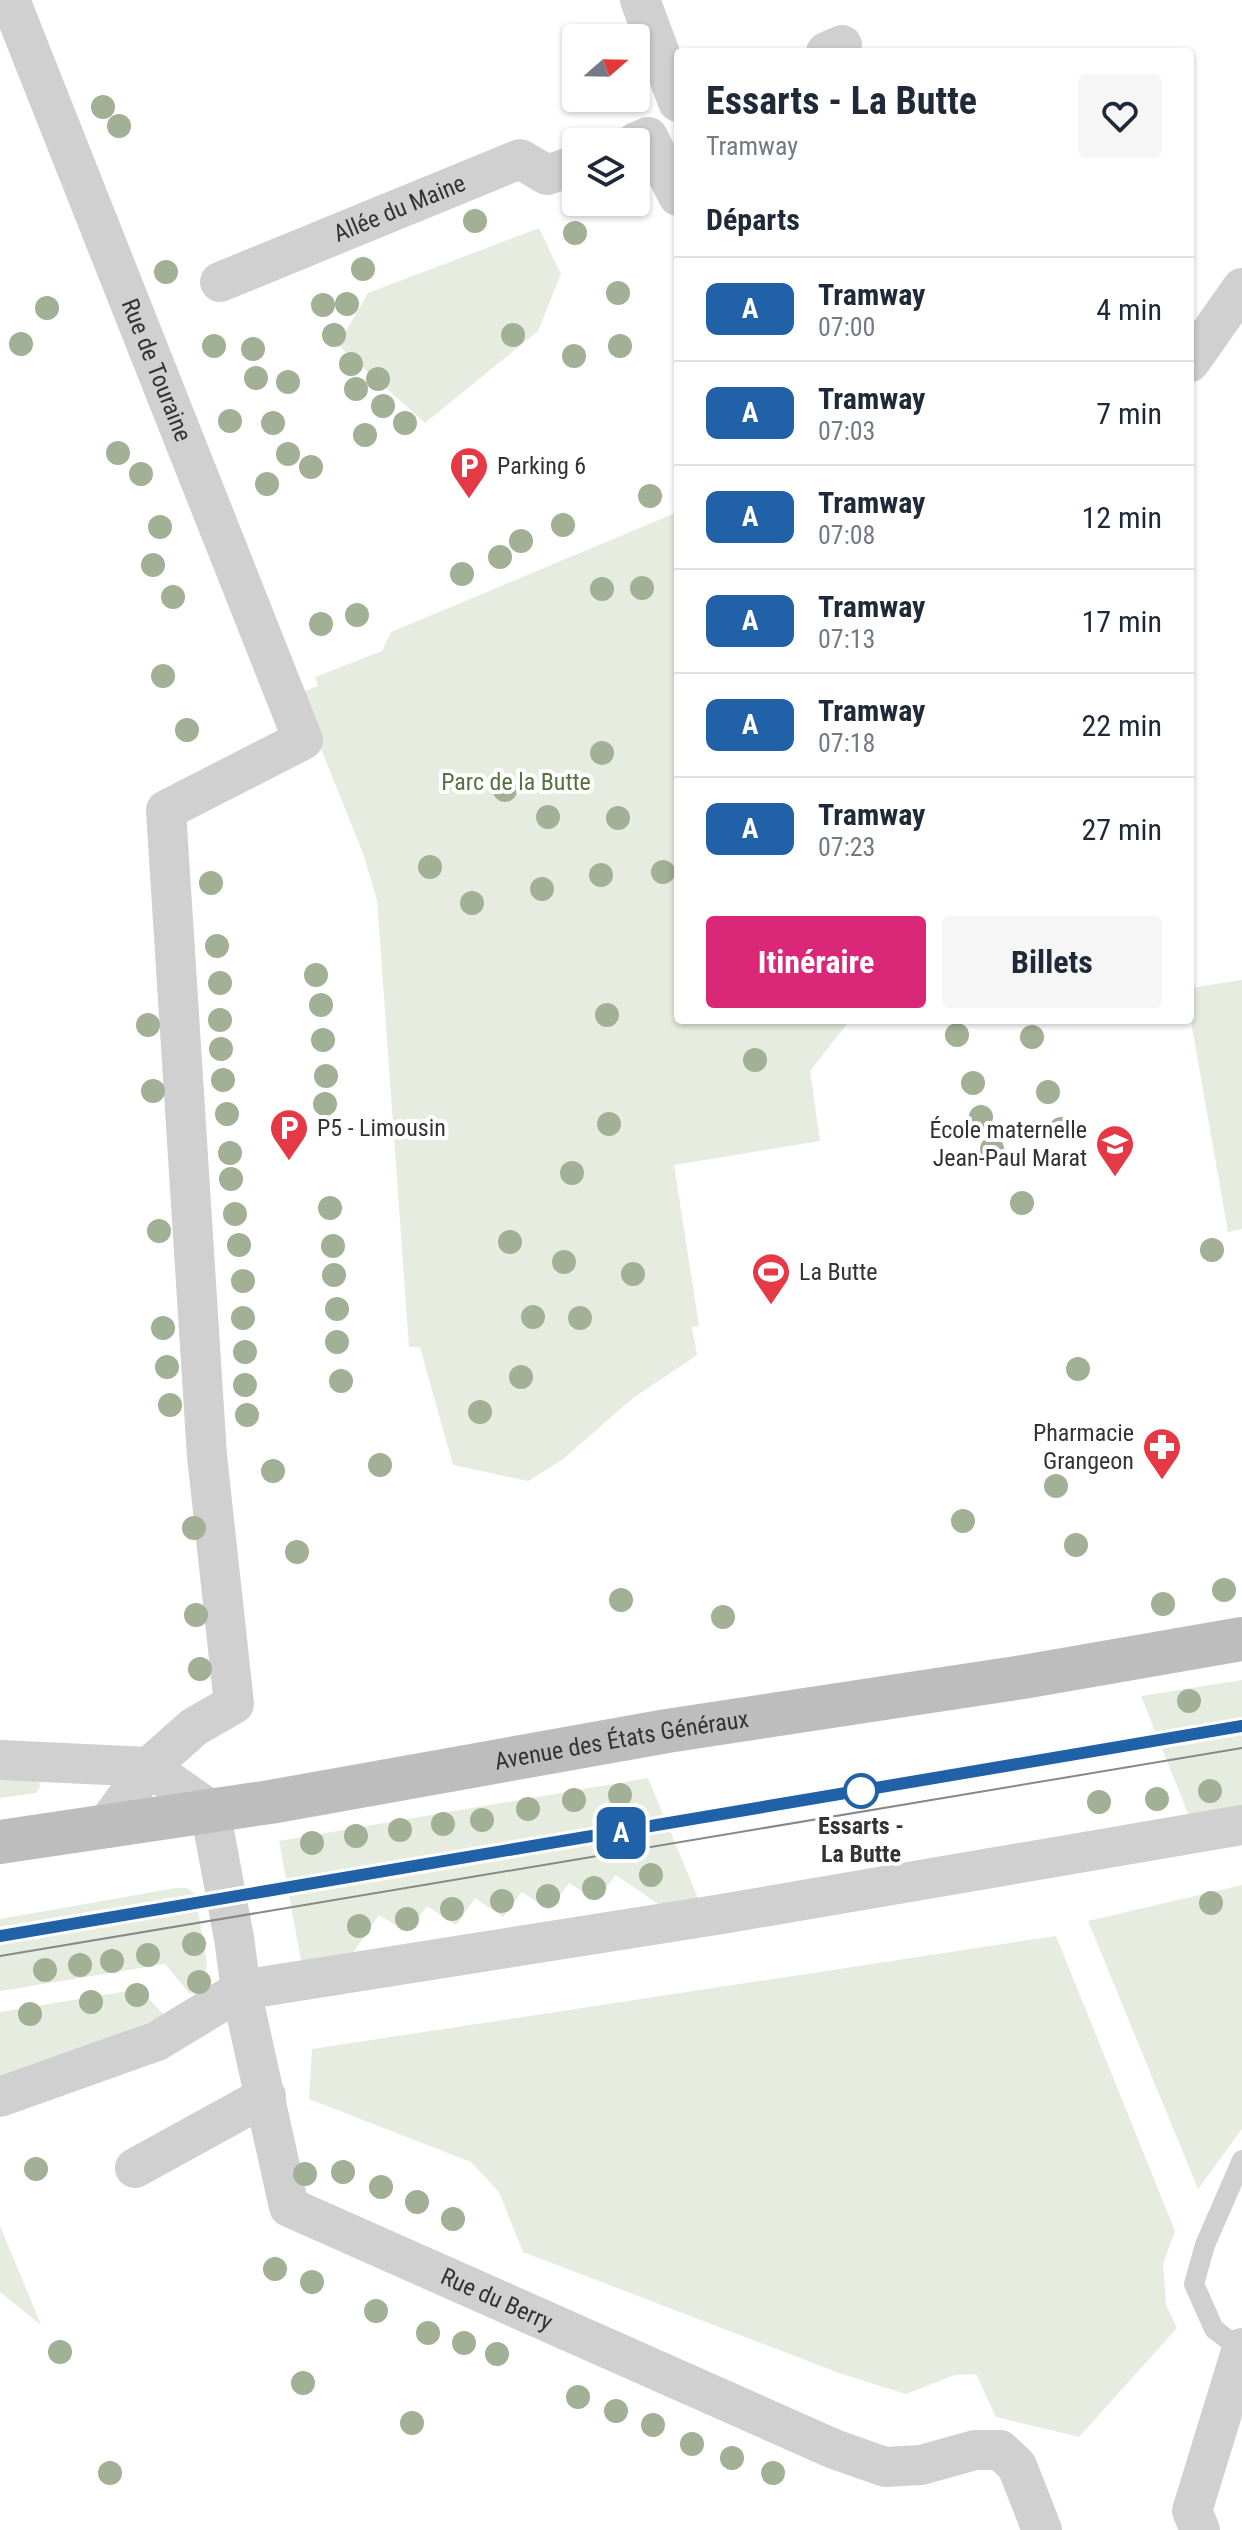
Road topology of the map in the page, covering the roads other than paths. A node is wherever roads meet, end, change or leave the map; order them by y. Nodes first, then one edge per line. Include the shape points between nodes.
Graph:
1 (10, 0) edge
2 (640, 0) edge
3 (674, 91) edge
4 (654, 133) edge
5 (562, 170) edge
6 (674, 186) edge
7 (220, 282) dead end
8 (1242, 288) edge
9 (1194, 356) edge
10 (1242, 1639) edge
11 (0, 1760) edge
12 (149, 1767) junction
13 (210, 1810) junction
14 (1242, 1825) edge
15 (105, 1827) junction
16 (0, 1842) edge
17 (241, 1990) junction
18 (266, 2096) junction
19 (0, 2097) edge
20 (1242, 2160) edge
21 (135, 2168) dead end
22 (1241, 2349) edge
23 (1042, 2530) edge
24 (1200, 2530) edge

1 - 12 street, Rue de Touraine via 303,740 166,810 207,1456 234,1704 194,1727
2 - 3 street
4 - 6 street
5 - 7 street, Allée du Maine via 547,175 520,159
8 - 9 street
10 - 13 main road, Avenue des États Généraux
11 - 12 street
12 - 13 street
12 - 15 street
13 - 15 main road, Avenue des États Généraux
13 - 17 street, Rue du Berry
14 - 17 street
15 - 16 main road, Avenue des États Généraux
17 - 18 street, Rue du Berry
17 - 19 street via 157,2041
18 - 21 street
18 - 23 street, Rue du Berry via 289,2207 885,2467 1000,2450 1017,2466
20 - 22 lane via 1194,2284 1214,2329
22 - 24 street via 1192,2511

